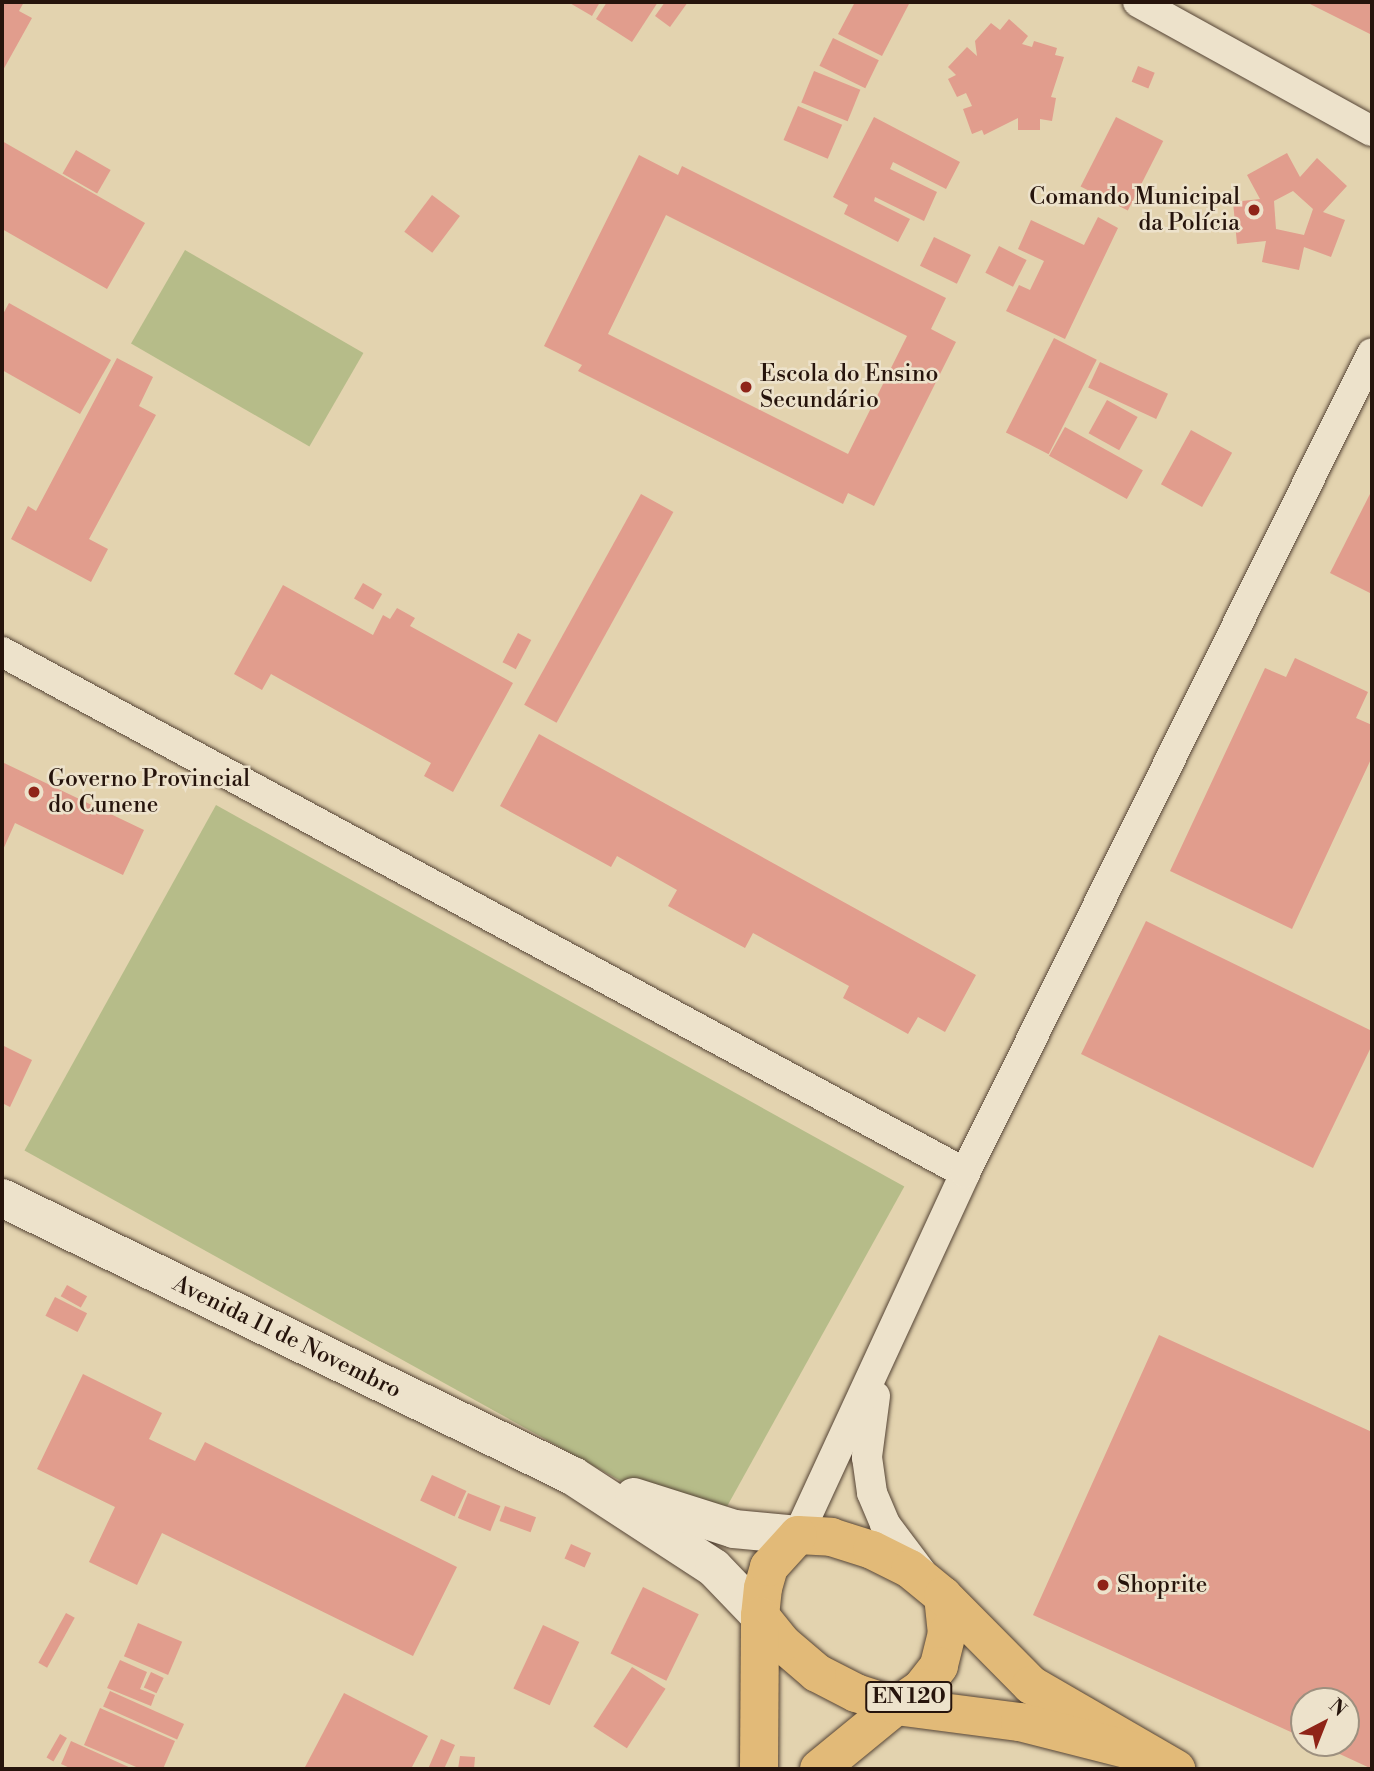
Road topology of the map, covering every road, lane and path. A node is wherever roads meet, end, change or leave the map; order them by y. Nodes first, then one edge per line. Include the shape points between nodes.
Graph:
1 (1138, 2) edge
2 (1372, 131) edge
3 (1372, 353) edge
4 (2, 652) edge
5 (965, 1173) junction
6 (2, 1198) edge
7 (885, 1351) junction
8 (573, 1476) junction
9 (798, 1535) junction
10 (943, 1597) junction
11 (760, 1616) junction
12 (896, 1706) junction
13 (1140, 1761) edge
14 (760, 1769) edge
15 (819, 1769) edge
16 (1176, 1769) edge

1 - 2 street
3 - 5 street
4 - 5 street
5 - 7 street
6 - 8 main road, Avenida 11 de Novembro
7 - 9 street
7 - 10 street via 869,1423 872,1493 902,1550
8 - 9 main road, Avenida 11 de Novembro via 734,1529
8 - 11 main road, Avenida 11 de Novembro via 714,1568
9 - 10 main road via 831,1537 872,1550 910,1569
9 - 11 main road via 769,1567
10 - 12 main road, EN 120 via 947,1633 939,1666 922,1688
10 - 13 main road via 1031,1685
11 - 12 main road, EN 120 via 817,1674
11 - 14 main road
12 - 13 main road via 1020,1722
12 - 15 main road, EN 120
13 - 16 main road

